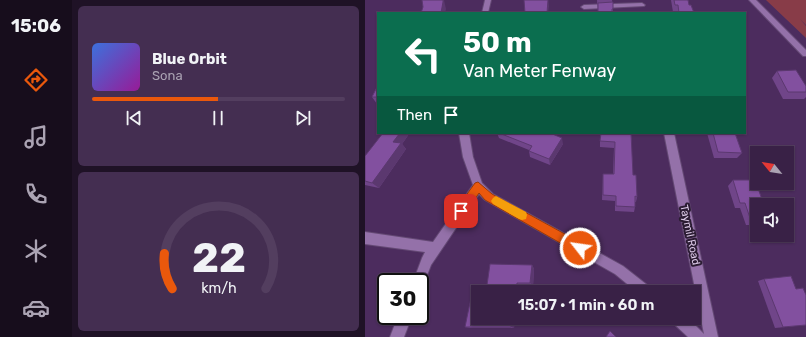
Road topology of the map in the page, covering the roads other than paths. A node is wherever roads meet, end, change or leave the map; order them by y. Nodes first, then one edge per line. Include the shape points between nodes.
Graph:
1 (752, 0) edge
2 (487, 1) edge
3 (641, 3) edge
4 (584, 7) dead end
5 (485, 12) edge
6 (806, 54) edge
7 (464, 134) edge
8 (669, 134) edge
9 (478, 186) junction
10 (365, 238) edge
11 (435, 248) junction
12 (423, 273) edge
13 (638, 285) edge
14 (402, 325) edge
15 (685, 325) edge
16 (397, 337) edge
17 (698, 337) edge
18 (711, 337) edge

1 - 6 street
2 - 5 street
3 - 4 street
7 - 9 street via 468,157
8 - 18 street, Taymil Road
9 - 11 street
9 - 13 street via 489,197 619,270
10 - 11 street
11 - 12 street
14 - 16 street
15 - 17 street

